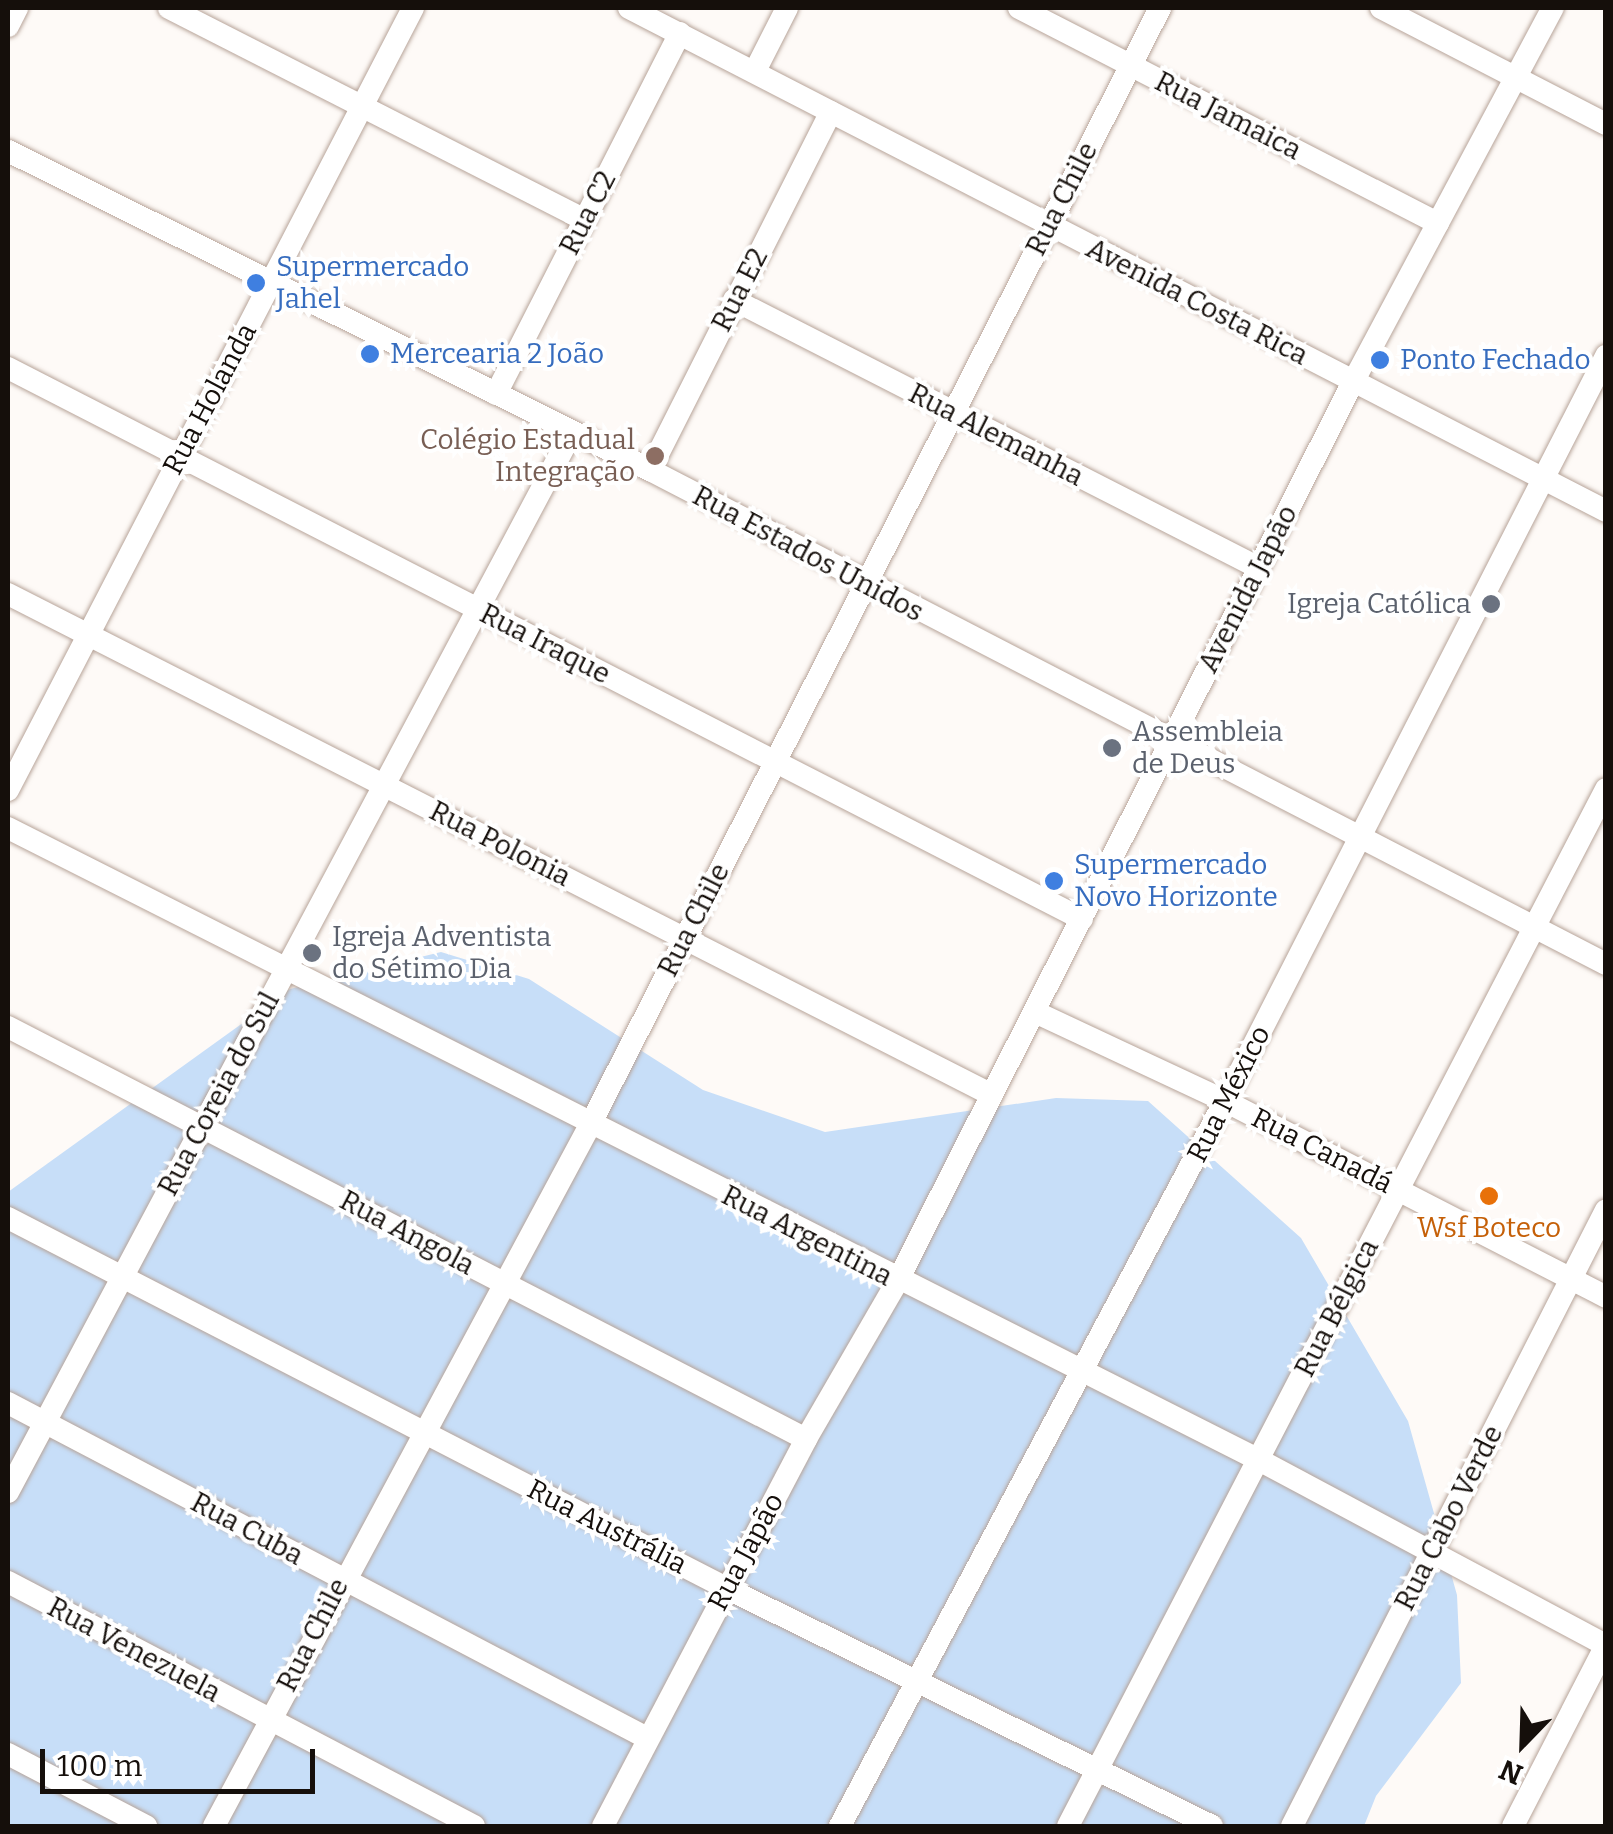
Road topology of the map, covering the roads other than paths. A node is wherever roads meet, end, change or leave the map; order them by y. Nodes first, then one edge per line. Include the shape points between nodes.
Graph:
1 (17, 8) edge
2 (169, 8) edge
3 (413, 8) edge
4 (629, 8) edge
5 (787, 8) edge
6 (1019, 8) edge
7 (1160, 8) edge
8 (1381, 8) edge
9 (1553, 8) edge
10 (8, 26) edge
11 (680, 33) junction
12 (1130, 66) junction
13 (754, 71) junction
14 (1518, 79) junction
15 (360, 106) junction
16 (831, 112) junction
17 (1606, 124) edge
18 (8, 151) edge
19 (585, 220) junction
20 (1438, 223) junction
21 (1048, 226) junction
22 (271, 282) junction
23 (734, 300) junction
24 (1606, 356) edge
25 (8, 368) edge
26 (1353, 382) junction
27 (496, 394) junction
28 (953, 414) junction
29 (572, 432) junction
30 (181, 456) junction
31 (650, 470) junction
32 (1542, 479) junction
33 (1606, 511) edge
34 (1258, 568) junction
35 (863, 585) junction
36 (8, 594) edge
37 (474, 608) junction
38 (85, 634) junction
39 (1170, 742) junction
40 (774, 759) junction
41 (380, 783) junction
42 (1606, 788) edge
43 (8, 790) edge
44 (8, 828) edge
45 (1360, 838) junction
46 (1082, 919) junction
47 (1534, 924) junction
48 (684, 940) junction
49 (1606, 964) edge
50 (285, 970) junction
51 (1034, 1012) junction
52 (8, 1027) edge
53 (992, 1095) junction
54 (1226, 1102) junction
55 (590, 1125) junction
56 (203, 1126) junction
57 (1398, 1190) junction
58 (1606, 1210) edge
59 (8, 1218) edge
60 (120, 1277) junction
61 (1570, 1279) junction
62 (896, 1282) junction
63 (504, 1284) junction
64 (1606, 1297) edge
65 (1084, 1374) junction
66 (8, 1403) edge
67 (43, 1421) junction
68 (422, 1431) junction
69 (806, 1440) junction
70 (1259, 1460) junction
71 (8, 1492) edge
72 (1432, 1551) junction
73 (342, 1578) junction
74 (8, 1582) edge
75 (726, 1588) junction
76 (1606, 1645) edge
77 (917, 1680) junction
78 (268, 1722) junction
79 (647, 1738) junction
80 (8, 1754) edge
81 (1098, 1770) junction
82 (146, 1826) edge
83 (214, 1826) edge
84 (474, 1826) edge
85 (603, 1826) edge
86 (840, 1826) edge
87 (1068, 1826) edge
88 (1212, 1826) edge
89 (1292, 1826) edge
90 (1513, 1826) edge

1 - 10 street
2 - 15 street
3 - 15 street, Rua Holanda
4 - 11 street, Avenida Costa Rica
5 - 13 street
6 - 12 street, Rua Jamaica
7 - 12 street, Rua Chile
8 - 14 street
9 - 14 street, Avenida Japão
11 - 13 street, Avenida Costa Rica
11 - 19 street, Rua C2
12 - 20 street, Rua Jamaica
12 - 21 street, Rua Chile
13 - 16 street, Avenida Costa Rica
14 - 17 street
14 - 20 street, Avenida Japão
15 - 19 street
15 - 22 street, Rua Holanda
16 - 21 street, Avenida Costa Rica
16 - 23 street, Rua E2
18 - 22 street, Rua Estados Unidos
19 - 27 street, Rua C2
20 - 26 street, Avenida Japão
21 - 26 street, Avenida Costa Rica
21 - 28 street, Rua Chile
22 - 27 street, Rua Estados Unidos
22 - 30 street, Rua Holanda
23 - 28 street, Rua Alemanha
23 - 31 street, Rua E2
24 - 32 street, Rua México
25 - 30 street, Rua Iraque
26 - 32 street, Avenida Costa Rica
26 - 34 street, Avenida Japão
27 - 29 street, Rua Estados Unidos
28 - 34 street, Rua Alemanha
28 - 35 street, Rua Chile
29 - 31 street, Rua Estados Unidos
29 - 37 street, Rua Coreia do Sul
30 - 37 street, Rua Iraque
30 - 38 street, Rua Holanda
31 - 35 street, Rua Estados Unidos
32 - 33 street, Avenida Costa Rica
32 - 45 street, Rua México
34 - 39 street, Avenida Japão
35 - 39 street, Rua Estados Unidos
35 - 40 street, Rua Chile
36 - 38 street, Rua Polonia
37 - 40 street, Rua Iraque
37 - 41 street, Rua Coreia do Sul
38 - 41 street, Rua Polonia
38 - 43 street, Rua Holanda
39 - 45 street, Rua Estados Unidos
39 - 46 street, Avenida Japão
40 - 46 street, Rua Iraque
40 - 48 street, Rua Chile
41 - 48 street, Rua Polonia
41 - 50 street, Rua Coreia do Sul
42 - 47 street, Rua Bélgica
44 - 50 street, Rua Argentina
45 - 47 street, Rua Estados Unidos
45 - 54 street, Rua México
46 - 51 street, Avenida Japão
47 - 49 street, Rua Estados Unidos
47 - 57 street, Rua Bélgica
48 - 53 street, Rua Polonia
48 - 55 street, Rua Chile
50 - 55 street, Rua Argentina
50 - 56 street, Rua Coreia do Sul
51 - 53 street, Avenida Japão
51 - 54 street, Rua Canadá
52 - 56 street, Rua Angola
53 - 62 street, Avenida Japão
54 - 57 street, Rua Canadá
54 - 65 street, Rua México
55 - 62 street, Rua Argentina
55 - 63 street, Rua Chile
56 - 60 street, Rua Coreia do Sul
56 - 63 street, Rua Angola
57 - 61 street, Rua Canadá
57 - 70 street, Rua Bélgica
58 - 61 street, Rua Cabo Verde
59 - 60 street, Rua Austrália
60 - 67 street, Rua Coreia do Sul
60 - 68 street, Rua Austrália
61 - 64 street, Rua Canadá
61 - 72 street, Rua Cabo Verde
62 - 65 street, Rua Argentina
62 - 69 street, Rua Japão
63 - 68 street, Rua Chile
63 - 69 street, Rua Angola
65 - 70 street, Rua Argentina
65 - 77 street, Rua México
66 - 67 street, Rua Cuba
67 - 71 street, Rua Coreia do Sul
67 - 73 street, Rua Cuba
68 - 73 street, Rua Chile
68 - 75 street, Rua Austrália
69 - 75 street, Rua Japão
70 - 72 street, Rua Argentina
70 - 81 street, Rua Bélgica
72 - 76 street, Rua Argentina
72 - 89 street, Rua Cabo Verde
73 - 78 street, Rua Chile
73 - 79 street, Rua Cuba
74 - 78 street, Rua Venezuela
75 - 77 street, Rua Austrália
75 - 79 street, Rua Japão
76 - 90 street
77 - 81 street, Rua Austrália
77 - 86 street, Rua México
78 - 83 street, Rua Chile
78 - 84 street, Rua Venezuela
79 - 85 street, Rua Japão
80 - 82 street
81 - 87 street, Rua Bélgica
81 - 88 street, Rua Austrália

